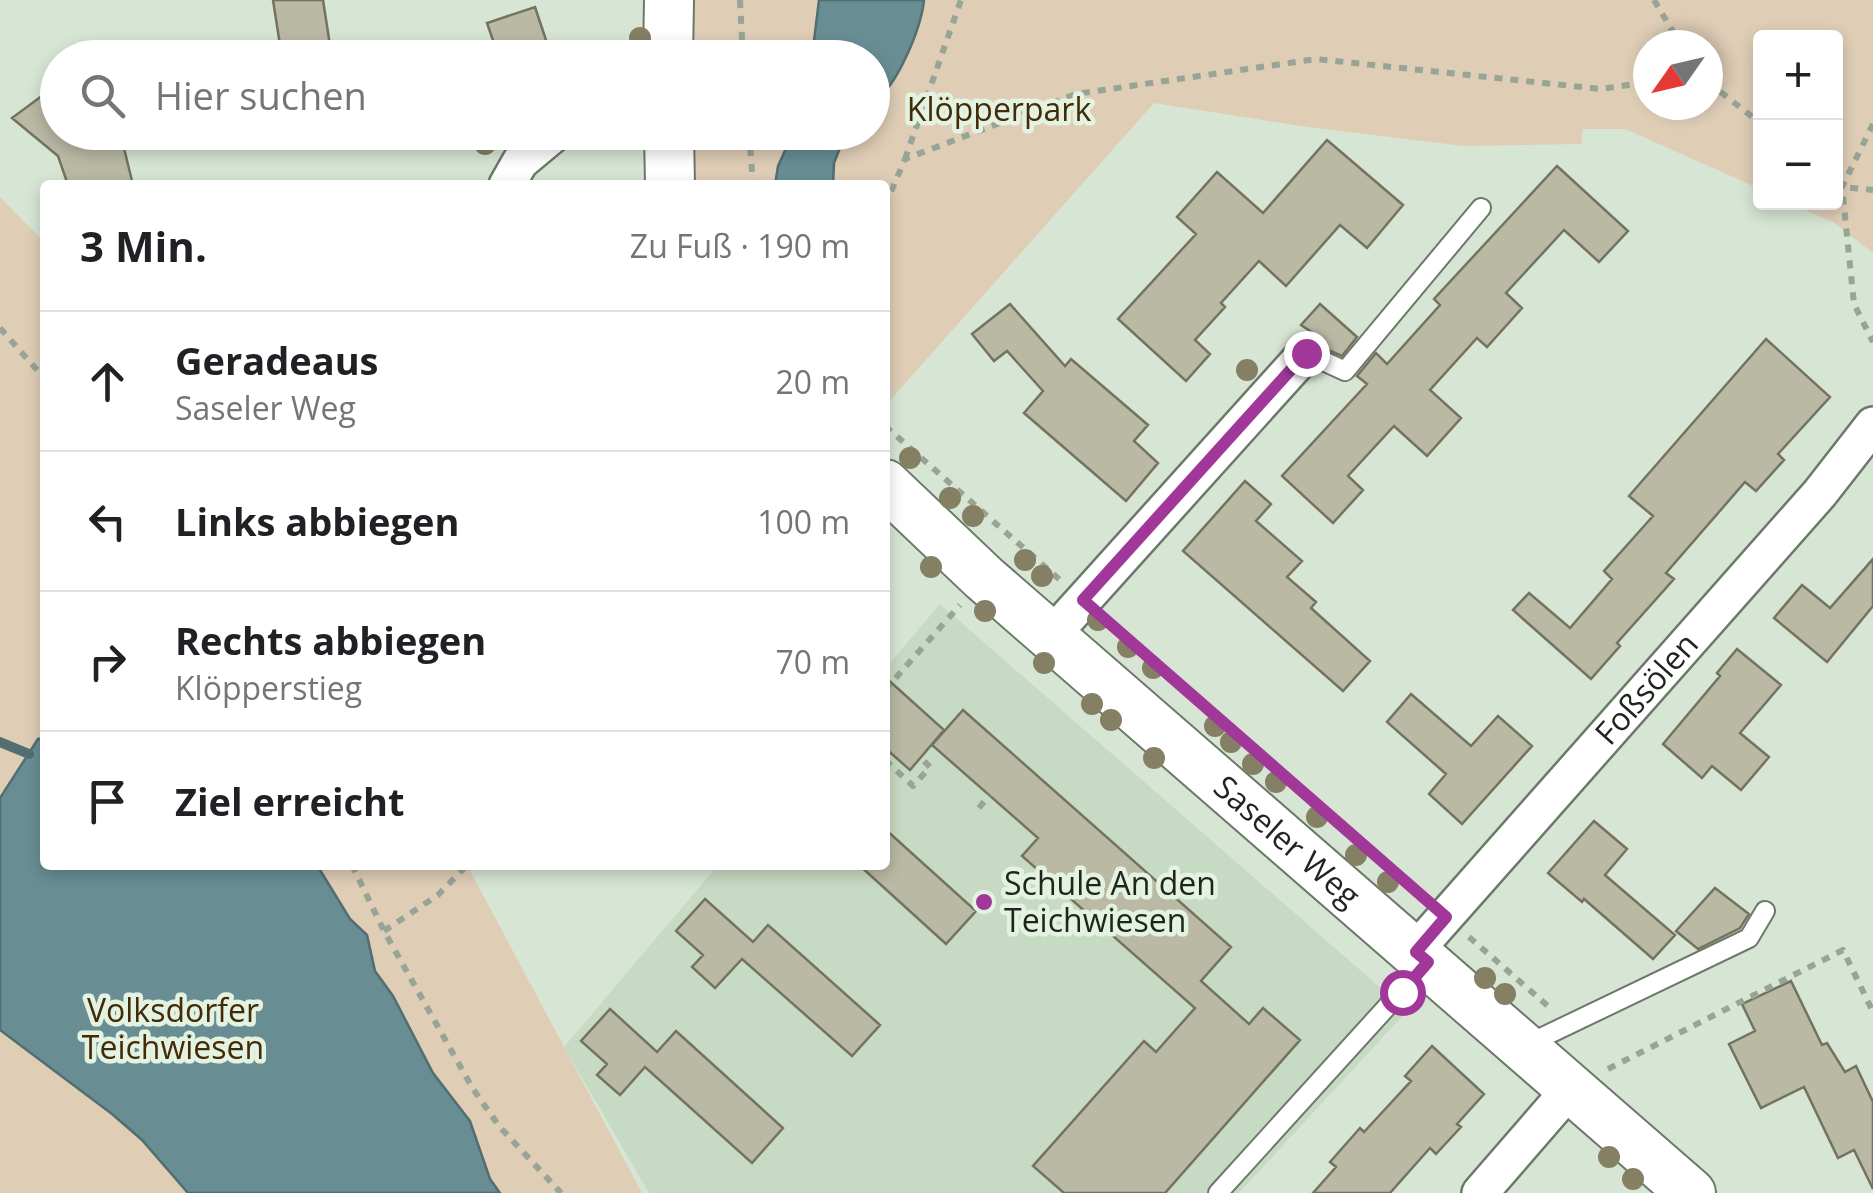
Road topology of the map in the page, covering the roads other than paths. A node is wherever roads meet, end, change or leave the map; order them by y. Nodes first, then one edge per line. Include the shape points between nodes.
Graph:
1 (669, 0) edge
2 (668, 40) edge
3 (534, 150) edge
4 (669, 150) edge
5 (510, 180) edge
6 (670, 180) edge
7 (1481, 208) dead end
8 (1306, 353) joint
9 (1873, 425) edge
10 (890, 489) edge
11 (1051, 636) junction
12 (1764, 912) dead end
13 (1430, 943) junction
14 (1524, 1046) junction
15 (1571, 1088) junction
16 (1218, 1193) edge
17 (1480, 1193) edge
18 (1691, 1193) edge

1 - 2 street
3 - 5 street
4 - 6 street
7 - 8 lane via 1344,370
8 - 11 street
9 - 13 street, Foßsölen
10 - 11 street, Saseler Weg
11 - 13 street, Saseler Weg
12 - 14 lane via 1748,938
13 - 14 street, Saseler Weg
13 - 16 lane
14 - 15 street, Saseler Weg
15 - 17 street
15 - 18 street, Saseler Weg

